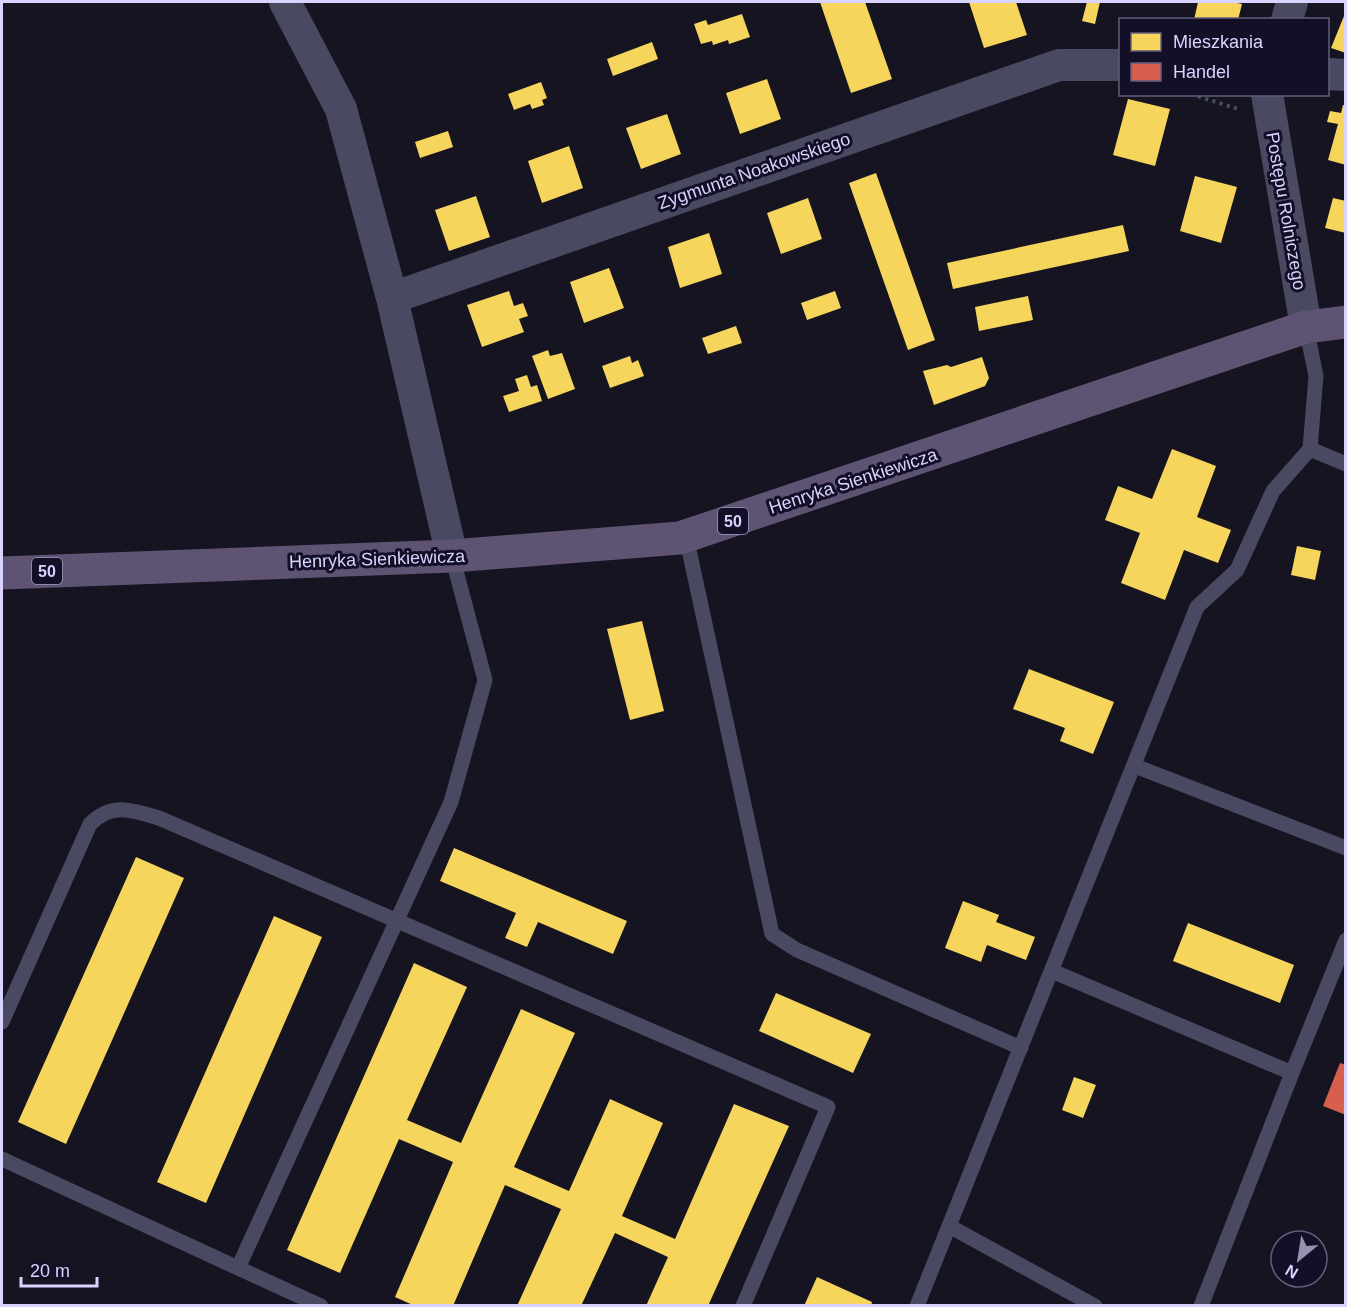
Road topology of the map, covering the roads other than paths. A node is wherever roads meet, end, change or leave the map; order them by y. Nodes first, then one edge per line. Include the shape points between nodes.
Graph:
1 (285, 2) edge
2 (1292, 2) edge
3 (1288, 18) edge
4 (1119, 65) edge
5 (1329, 74) edge
6 (1346, 75) edge
7 (1259, 99) edge
8 (392, 297) junction
9 (1346, 322) edge
10 (1306, 327) junction
11 (1310, 449) junction
12 (1346, 464) edge
13 (686, 536) junction
14 (452, 556) junction
15 (2, 573) edge
16 (1135, 766) junction
17 (1346, 848) edge
18 (396, 922) junction
19 (1346, 940) edge
20 (1052, 972) junction
21 (2, 1022) edge
22 (1021, 1048) junction
23 (1292, 1073) junction
24 (2, 1159) edge
25 (949, 1226) junction
26 (238, 1268) junction
27 (321, 1305) edge
28 (743, 1305) edge
29 (917, 1305) edge
30 (1095, 1305) edge
31 (1202, 1305) edge

1 - 8 street via 341,109
2 - 3 street
4 - 8 street, Zygmunta Noakowskiego via 1059,65
5 - 6 street
7 - 10 street, Postępu Rolniczego
8 - 14 street
9 - 10 main road, Henryka Sienkiewicza / 50
10 - 11 lane via 1316,376
10 - 13 main road, Henryka Sienkiewicza / 50
11 - 12 lane
11 - 16 lane via 1273,492 1238,570 1197,607
13 - 14 main road, Henryka Sienkiewicza / 50
13 - 22 lane via 772,934 797,950
14 - 15 main road, Henryka Sienkiewicza / 50
14 - 18 lane via 485,680 451,802
16 - 17 lane
16 - 20 lane
18 - 21 lane via 159,818 128,808 113,808 90,824
18 - 26 lane
18 - 28 lane via 828,1107
19 - 23 lane
20 - 22 lane
20 - 23 lane
22 - 25 lane
23 - 31 lane
24 - 26 lane
25 - 29 lane
25 - 30 lane
26 - 27 lane

